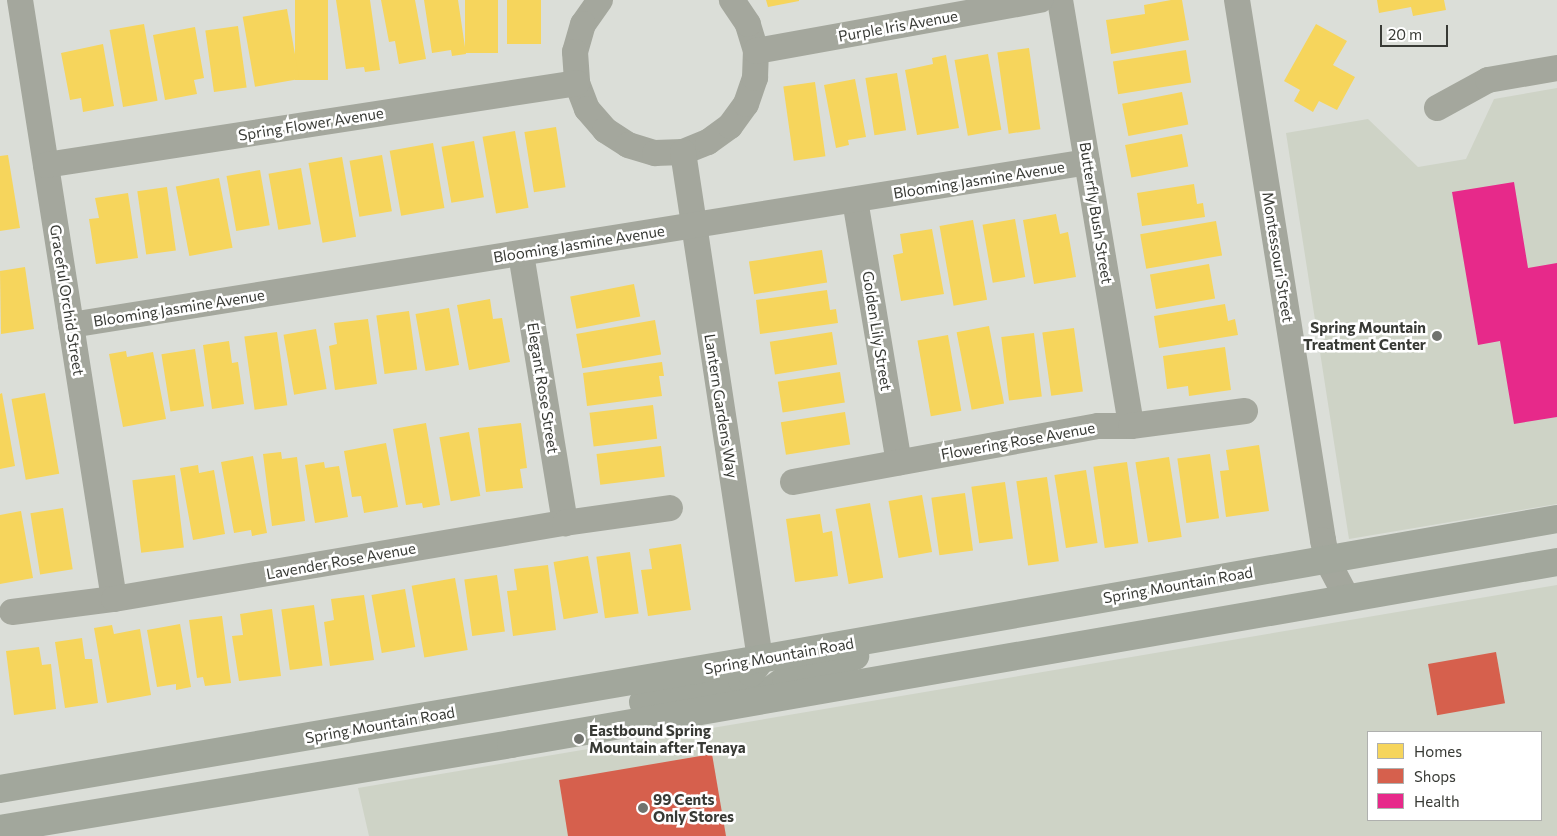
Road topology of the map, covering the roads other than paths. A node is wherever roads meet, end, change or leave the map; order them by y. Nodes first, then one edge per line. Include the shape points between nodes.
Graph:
1 (20, 0) edge
2 (600, 0) edge
3 (732, 0) edge
4 (1040, 0) edge
5 (1060, 0) edge
6 (1237, 0) edge
7 (756, 51) junction
8 (1557, 68) edge
9 (576, 83) junction
10 (1437, 108) dead end
11 (683, 152) junction
12 (1087, 162) junction
13 (46, 165) junction
14 (855, 200) junction
15 (694, 226) junction
16 (521, 254) junction
17 (71, 325) junction
18 (1245, 411) dead end
19 (1131, 426) junction
20 (899, 462) junction
21 (793, 482) dead end
22 (670, 508) dead end
23 (1557, 519) edge
24 (565, 522) junction
25 (1327, 560) junction
26 (1557, 562) edge
27 (1347, 598) junction
28 (114, 599) junction
29 (12, 612) dead end
30 (944, 626) junction
31 (760, 660) junction
32 (760, 700) junction
33 (511, 744) junction
34 (0, 789) edge
35 (0, 829) edge

1 - 13 street, Graceful Orchid Street
2 - 9 street via 583,24 575,52
3 - 7 street via 748,24
4 - 7 street, Purple Iris Avenue
5 - 12 street, Butterfly Bush Street
6 - 25 street, Montessouri Street
7 - 11 street via 755,78 746,104 730,126 708,142
8 - 10 street via 1488,80
9 - 11 street via 587,109 605,130 628,145 655,153
9 - 13 street, Spring Flower Avenue
11 - 15 street, Lantern Gardens Way
12 - 14 street, Blooming Jasmine Avenue
12 - 19 street, Butterfly Bush Street
13 - 17 street, Graceful Orchid Street
14 - 15 street, Blooming Jasmine Avenue
14 - 20 street, Golden Lily Street
15 - 16 street, Blooming Jasmine Avenue
15 - 31 street, Lantern Gardens Way
16 - 17 street, Blooming Jasmine Avenue
16 - 24 street, Elegant Rose Street
17 - 28 street, Graceful Orchid Street
18 - 19 street, Flowering Rose Avenue
19 - 20 street, Flowering Rose Avenue via 1098,426
20 - 21 street, Flowering Rose Avenue
22 - 24 street, Lavender Rose Avenue
23 - 25 main road, Spring Mountain Road
24 - 28 street, Lavender Rose Avenue
25 - 27 street, Montessouri Street
25 - 30 main road, Spring Mountain Road
26 - 27 main road
27 - 32 main road
28 - 29 street, Lavender Rose Avenue
30 - 31 main road, Spring Mountain Road
30 - 32 main road via 786,679
31 - 33 main road via 742,681 607,708
31 - 34 main road, Spring Mountain Road
32 - 33 main road
33 - 35 main road

